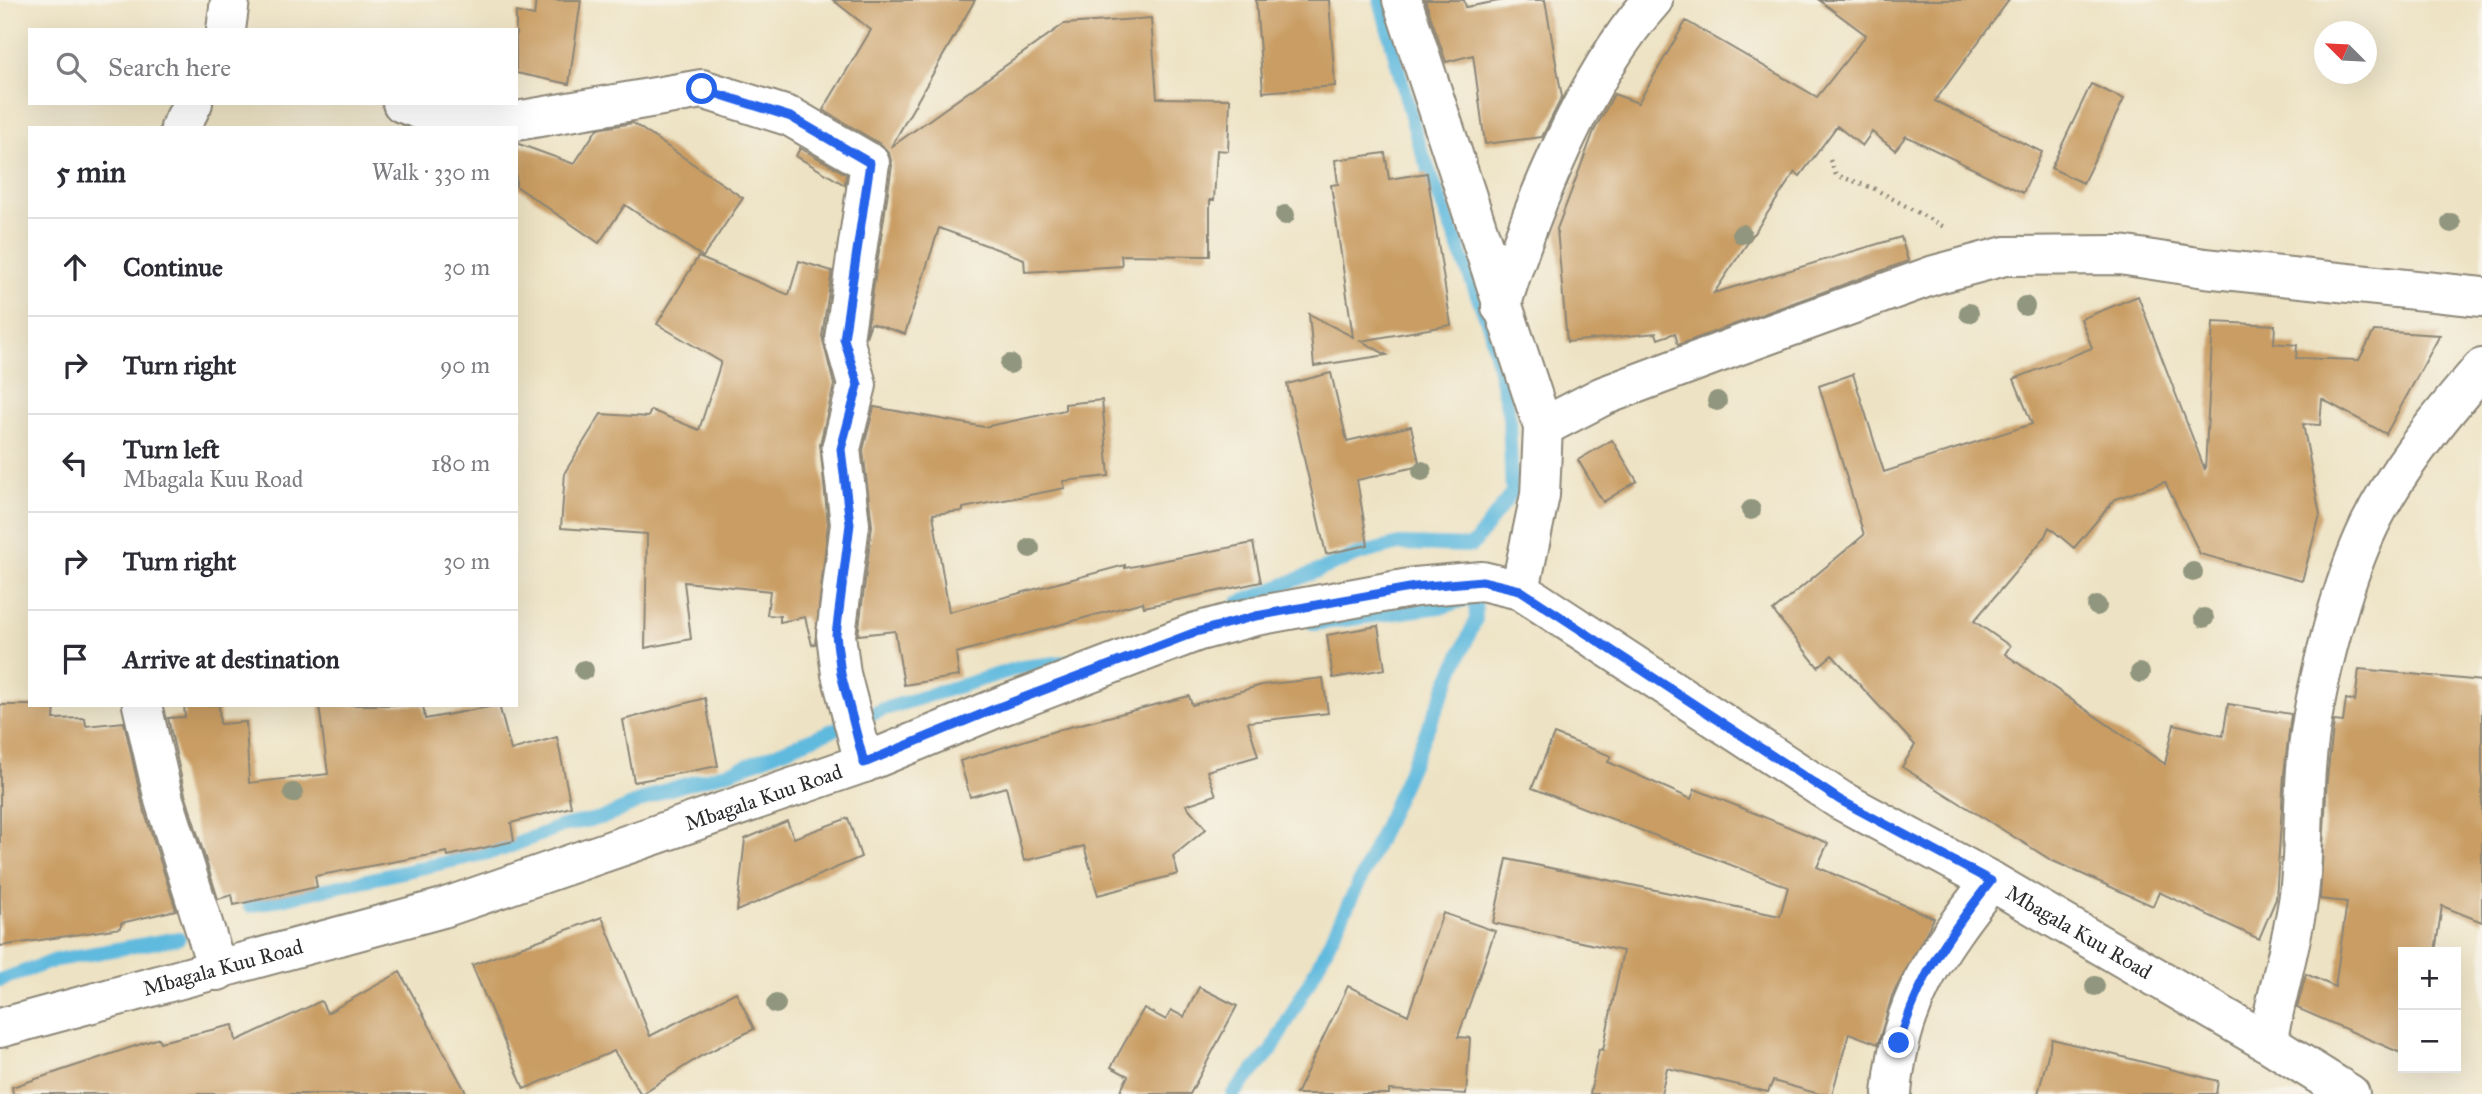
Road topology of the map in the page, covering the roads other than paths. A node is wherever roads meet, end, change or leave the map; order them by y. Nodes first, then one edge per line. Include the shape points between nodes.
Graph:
1 (230, 0) edge
2 (1402, 0) edge
3 (1653, 0) edge
4 (226, 28) edge
5 (192, 105) edge
6 (407, 105) edge
7 (181, 126) edge
8 (2482, 297) edge
9 (1501, 307) junction
10 (2482, 368) edge
11 (1543, 427) junction
12 (1520, 590) junction
13 (142, 707) edge
14 (864, 763) junction
15 (1991, 881) junction
16 (218, 971) junction
17 (0, 1028) edge
18 (2267, 1042) junction
19 (1892, 1094) edge
20 (2350, 1094) edge

1 - 4 street
2 - 9 street
3 - 9 street via 1636,18 1568,137 1522,238
5 - 7 street
6 - 14 street via 434,115 499,124 702,89 791,117 870,163 844,339 858,385 841,449 850,524 836,635
8 - 11 street via 2120,255 2005,256 1934,275 1737,346 1603,397
9 - 11 street
10 - 18 street via 2395,481 2364,537 2347,585 2307,756 2298,900
11 - 12 street via 1540,495
12 - 14 street, Mbagala Kuu Road via 1482,581 1449,583 1256,616 1183,637
12 - 15 street, Mbagala Kuu Road via 1840,800
13 - 16 street via 164,800
14 - 16 street, Mbagala Kuu Road via 443,908
15 - 18 street, Mbagala Kuu Road
15 - 19 street via 1944,941 1913,999 1899,1043
16 - 17 street, Mbagala Kuu Road
18 - 20 street, Mbagala Kuu Road

